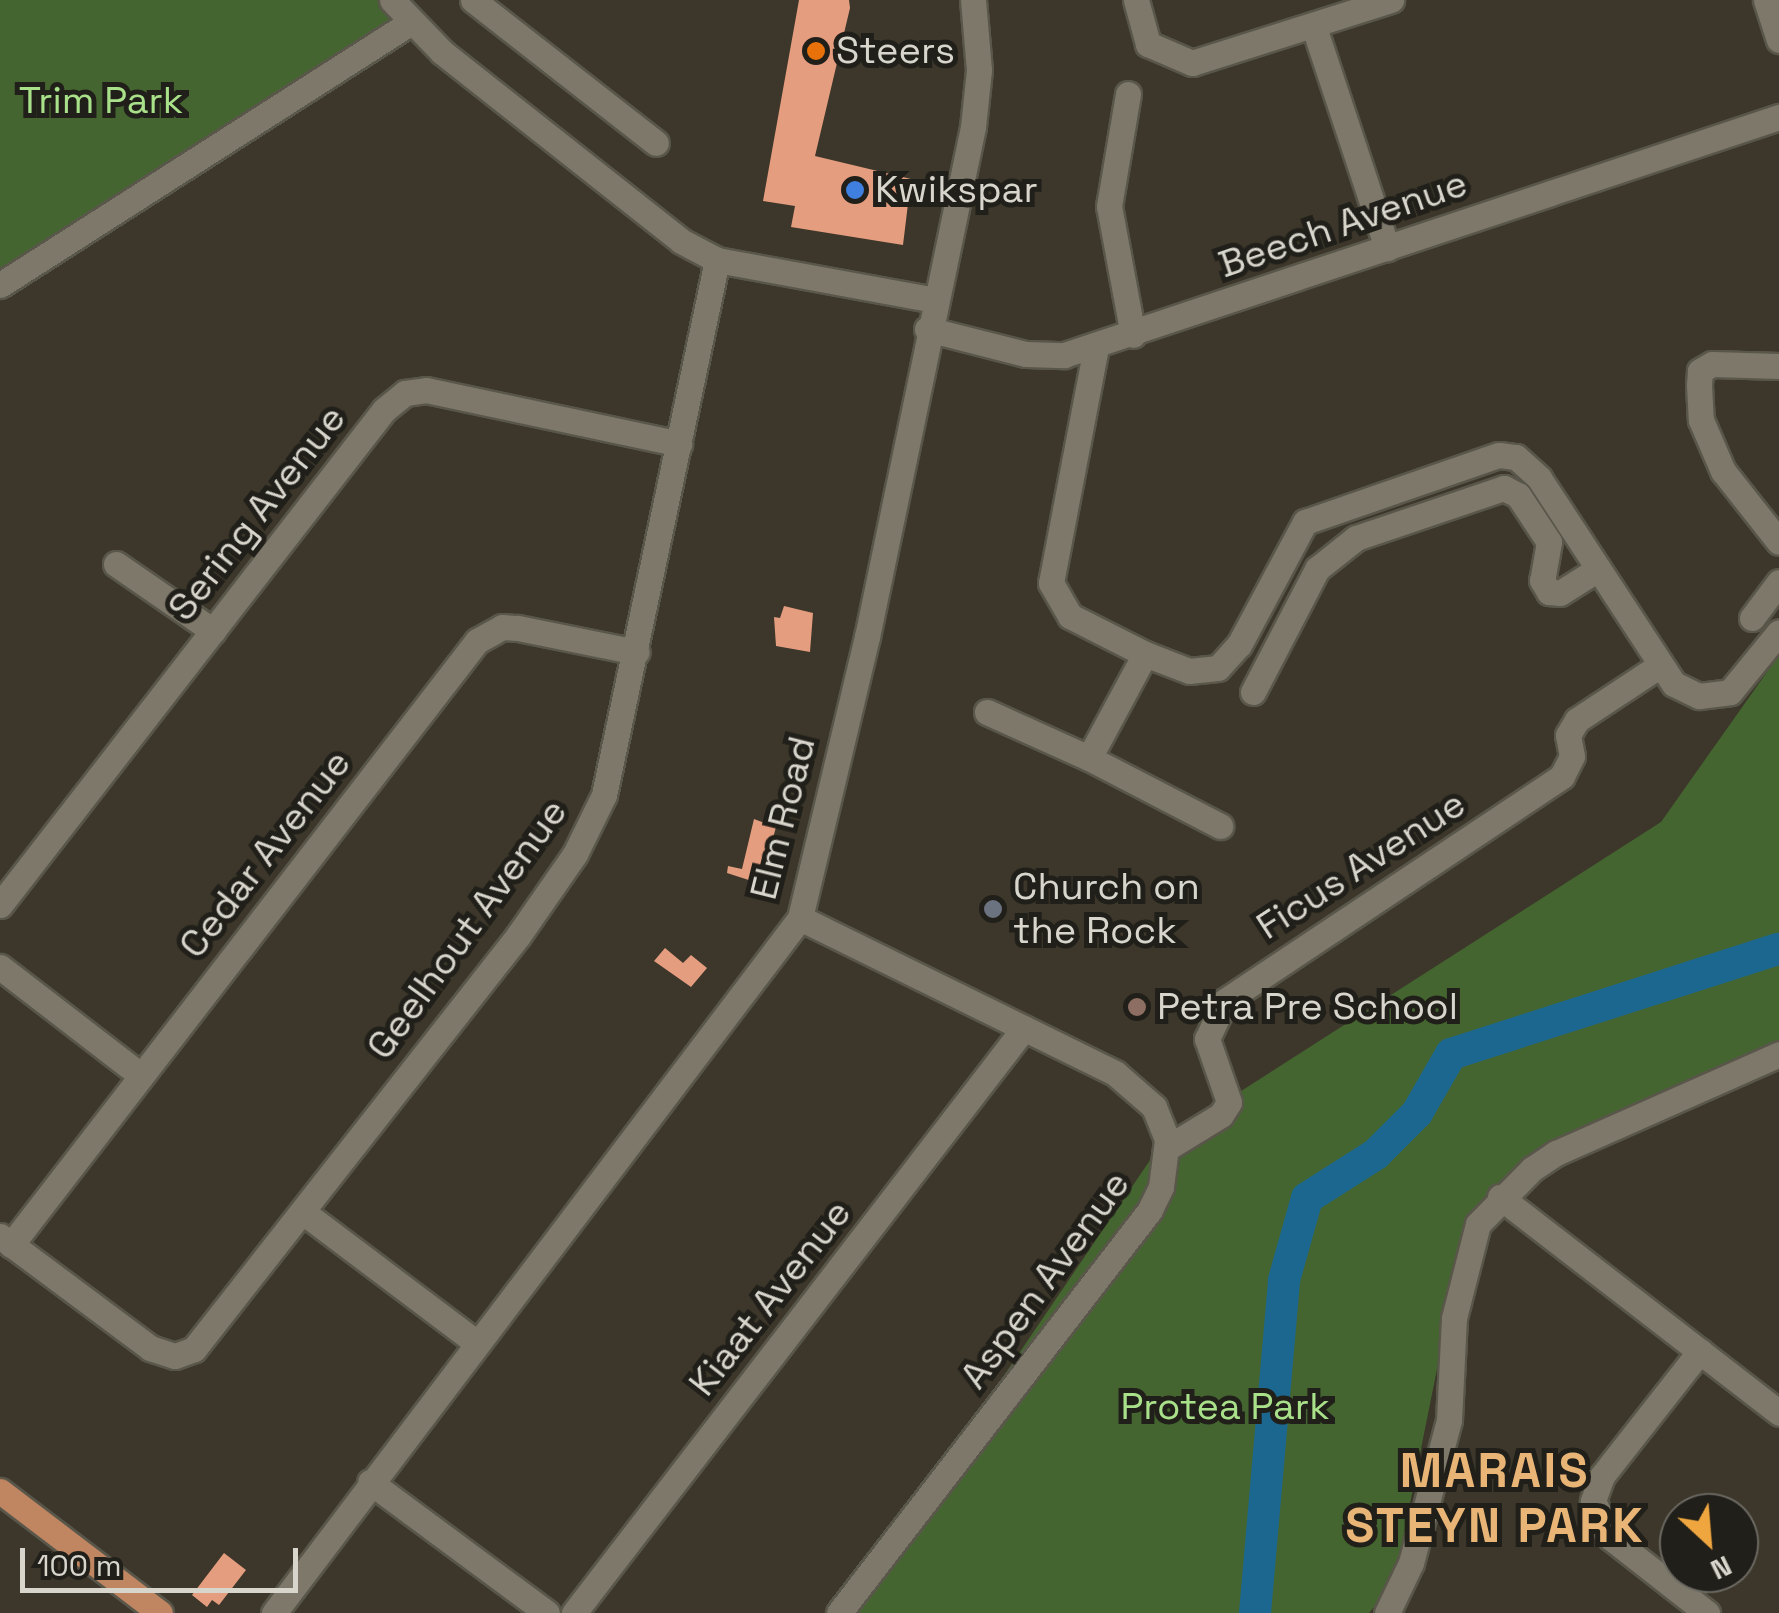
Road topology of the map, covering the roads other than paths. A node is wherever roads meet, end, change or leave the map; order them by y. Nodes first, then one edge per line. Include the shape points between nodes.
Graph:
1 (392, 0) edge
2 (473, 0) edge
3 (974, 0) edge
4 (1136, 0) edge
5 (1391, 0) edge
6 (1766, 0) edge
7 (411, 22) junction
8 (1314, 27) junction
9 (1779, 40) edge
10 (1128, 94) dead end
11 (1779, 117) edge
12 (656, 143) dead end
13 (1388, 248) junction
14 (716, 260) junction
15 (0, 285) edge
16 (934, 300) junction
17 (927, 329) junction
18 (1133, 335) junction
19 (1096, 347) junction
20 (1779, 366) edge
21 (679, 444) junction
22 (1779, 542) edge
23 (116, 564) dead end
24 (1598, 569) junction
25 (1779, 582) edge
26 (1752, 618) dead end
27 (213, 631) junction
28 (1779, 632) edge
29 (637, 652) junction
30 (1145, 654) junction
31 (1659, 666) junction
32 (1253, 692) dead end
33 (987, 712) dead end
34 (1089, 758) junction
35 (1220, 826) dead end
36 (0, 905) edge
37 (800, 918) junction
38 (0, 967) edge
39 (1024, 1028) junction
40 (1779, 1054) edge
41 (140, 1075) junction
42 (1167, 1148) junction
43 (1500, 1198) junction
44 (303, 1212) junction
45 (6, 1240) edge
46 (477, 1343) junction
47 (1700, 1352) junction
48 (1779, 1413) edge
49 (370, 1482) junction
50 (0, 1491) edge
51 (160, 1613) edge
52 (274, 1613) edge
53 (547, 1613) edge
54 (574, 1613) edge
55 (839, 1613) edge
56 (1387, 1613) edge
57 (1708, 1613) edge

1 - 7 street
2 - 12 street
3 - 16 street, Elm Road via 975,112
4 - 8 street via 1148,44 1192,63
5 - 8 street
6 - 9 street
7 - 14 street via 577,162
7 - 15 street
8 - 13 street
10 - 18 street via 1108,206
11 - 13 street, Beech Avenue
13 - 18 street, Beech Avenue
14 - 16 street
14 - 21 street, Geelhout Avenue
16 - 17 street, Elm Road
17 - 19 street, Beech Avenue via 1042,357
17 - 37 street, Elm Road via 867,637
18 - 19 street, Beech Avenue
19 - 30 street via 1052,582 1070,616
20 - 22 street via 1712,364 1700,371 1698,385 1701,420 1723,471
21 - 27 street, Sering Avenue via 426,390 405,393
21 - 29 street, Geelhout Avenue
23 - 27 street
24 - 30 street via 1539,478 1516,457 1499,455 1305,522 1239,644 1218,668 1189,671
24 - 31 street
24 - 32 street via 1560,594 1549,592 1542,580 1549,542 1518,495 1504,488 1356,538 1317,569
25 - 26 street
27 - 36 street, Sering Avenue
28 - 31 street via 1730,692 1690,693
29 - 41 street, Cedar Avenue via 518,628 502,627 477,641
29 - 44 street, Geelhout Avenue via 604,796 576,854
30 - 34 street
31 - 42 street, Ficus Avenue via 1577,720 1562,776 1225,1001 1207,1039 1229,1102 1221,1115
33 - 34 street
34 - 35 street
37 - 39 street, Aspen Avenue
37 - 46 street, Elm Road
38 - 41 street
39 - 42 street, Aspen Avenue via 1138,1088 1154,1106
39 - 54 street, Kiaat Avenue
40 - 43 street via 1556,1153
41 - 45 street, Cedar Avenue
42 - 55 street, Aspen Avenue via 1162,1188 1150,1210
43 - 47 street
43 - 56 street via 1478,1224 1464,1258 1449,1420 1410,1562
44 - 45 street, Geelhout Avenue via 202,1344 175,1356 124,1330
44 - 46 street
46 - 49 street, Elm Road
47 - 48 street
47 - 57 street via 1602,1476 1593,1501 1612,1538
49 - 52 street, Elm Road
49 - 53 street
50 - 51 main road

